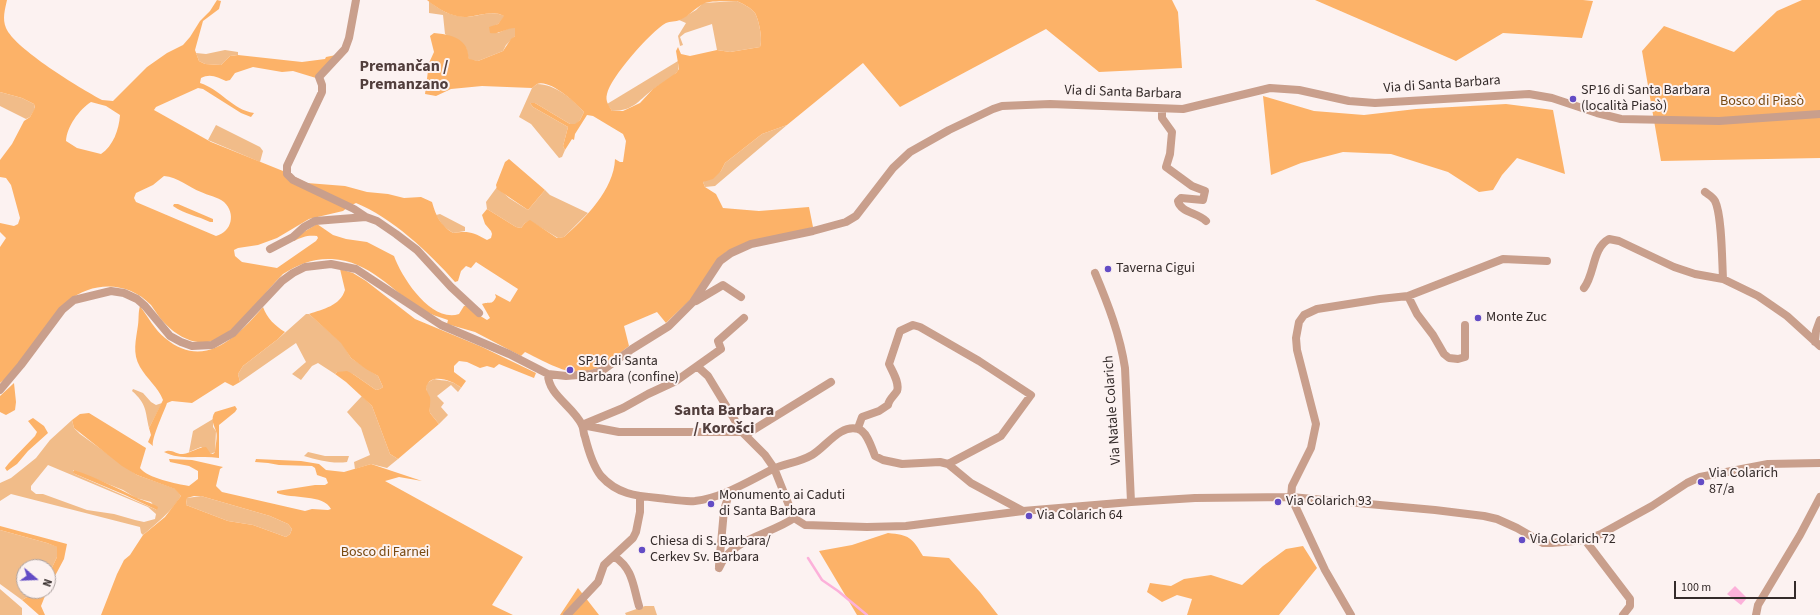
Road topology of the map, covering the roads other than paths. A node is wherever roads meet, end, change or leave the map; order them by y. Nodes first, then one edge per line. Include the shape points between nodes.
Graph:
1 (356, 0) edge
2 (1162, 109) junction
3 (1820, 114) edge
4 (1706, 192) dead end
5 (366, 217) junction
6 (1206, 221) dead end
7 (270, 249) dead end
8 (1547, 261) dead end
9 (1095, 273) dead end
10 (1723, 279) junction
11 (1584, 288) dead end
12 (1408, 296) junction
13 (742, 297) dead end
14 (693, 302) junction
15 (479, 313) dead end
16 (744, 318) dead end
17 (1820, 320) edge
18 (1465, 324) dead end
19 (669, 326) junction
20 (680, 326) dead end
21 (1818, 344) edge
22 (698, 367) junction
23 (548, 374) junction
24 (831, 382) dead end
25 (0, 390) edge
26 (582, 425) junction
27 (858, 428) junction
28 (744, 433) junction
29 (1820, 463) edge
30 (948, 464) junction
31 (774, 468) junction
32 (730, 491) junction
33 (640, 497) junction
34 (1290, 497) junction
35 (1820, 497) edge
36 (1131, 502) junction
37 (1023, 511) junction
38 (794, 518) junction
39 (1585, 540) junction
40 (615, 557) junction
41 (638, 606) dead end
42 (567, 615) edge
43 (1351, 615) edge
44 (1623, 615) edge
45 (1756, 615) edge

1 - 5 street via 345,49 319,77 322,92 287,166 287,174 293,180
2 - 3 street, Via di Santa Barbara via 1183,109 1270,88 1286,88 1349,101 1375,103 1529,94 1552,98 1597,114 1621,118 1718,121
2 - 6 street via 1162,118 1172,132 1166,167 1205,192 1204,200 1181,198 1178,201 1179,205
2 - 14 street, Via di Santa Barbara via 1050,104 1002,106 992,109 910,152 892,168 856,216 846,222 751,244 731,253 720,261
4 - 10 street via 1716,202
5 - 7 street via 315,222
5 - 15 street via 377,221 416,250 450,287
8 - 12 street via 1503,259
9 - 36 street, Via Natale Colarich via 1122,348
10 - 11 street via 1674,267 1609,239 1603,242
10 - 21 street via 1772,305
12 - 18 street via 1444,354 1450,358 1465,357
12 - 34 street via 1317,310 1304,315 1299,322 1297,350 1316,424 1311,448 1292,486
13 - 14 street via 724,285
14 - 19 street
16 - 22 street via 718,341 721,349
17 - 21 street via 1816,331
19 - 20 street
19 - 23 street via 603,370 581,376
22 - 26 street via 624,408
22 - 28 street via 708,376
23 - 25 street via 441,325 356,270 331,264 305,267 293,273 282,281 233,333 212,345 192,346 170,336 145,306 124,293 111,292 74,300 62,310
23 - 26 street via 550,387
24 - 28 street
26 - 28 street via 619,432
26 - 33 street via 589,451 600,474 618,490
27 - 30 street via 866,436 875,456 883,460 902,464
27 - 30 street via 862,417 888,405 896,392 898,385 889,364 900,331 913,325 979,361 1031,395 1001,436
27 - 31 street via 836,435 807,458
28 - 31 street
29 - 39 street via 1768,464 1700,477 1601,534
30 - 37 street via 971,483
31 - 32 street
31 - 38 street
32 - 33 street via 695,501
32 - 38 street via 722,522 718,568 740,544
33 - 40 street via 636,532
34 - 36 street
34 - 39 street via 1484,516 1517,528 1543,543
34 - 43 street via 1325,570
35 - 45 street via 1762,599
36 - 37 street
37 - 38 street via 906,526 805,525
39 - 44 street via 1630,599 1630,606
40 - 41 street via 630,571
40 - 42 street via 604,566 593,589

